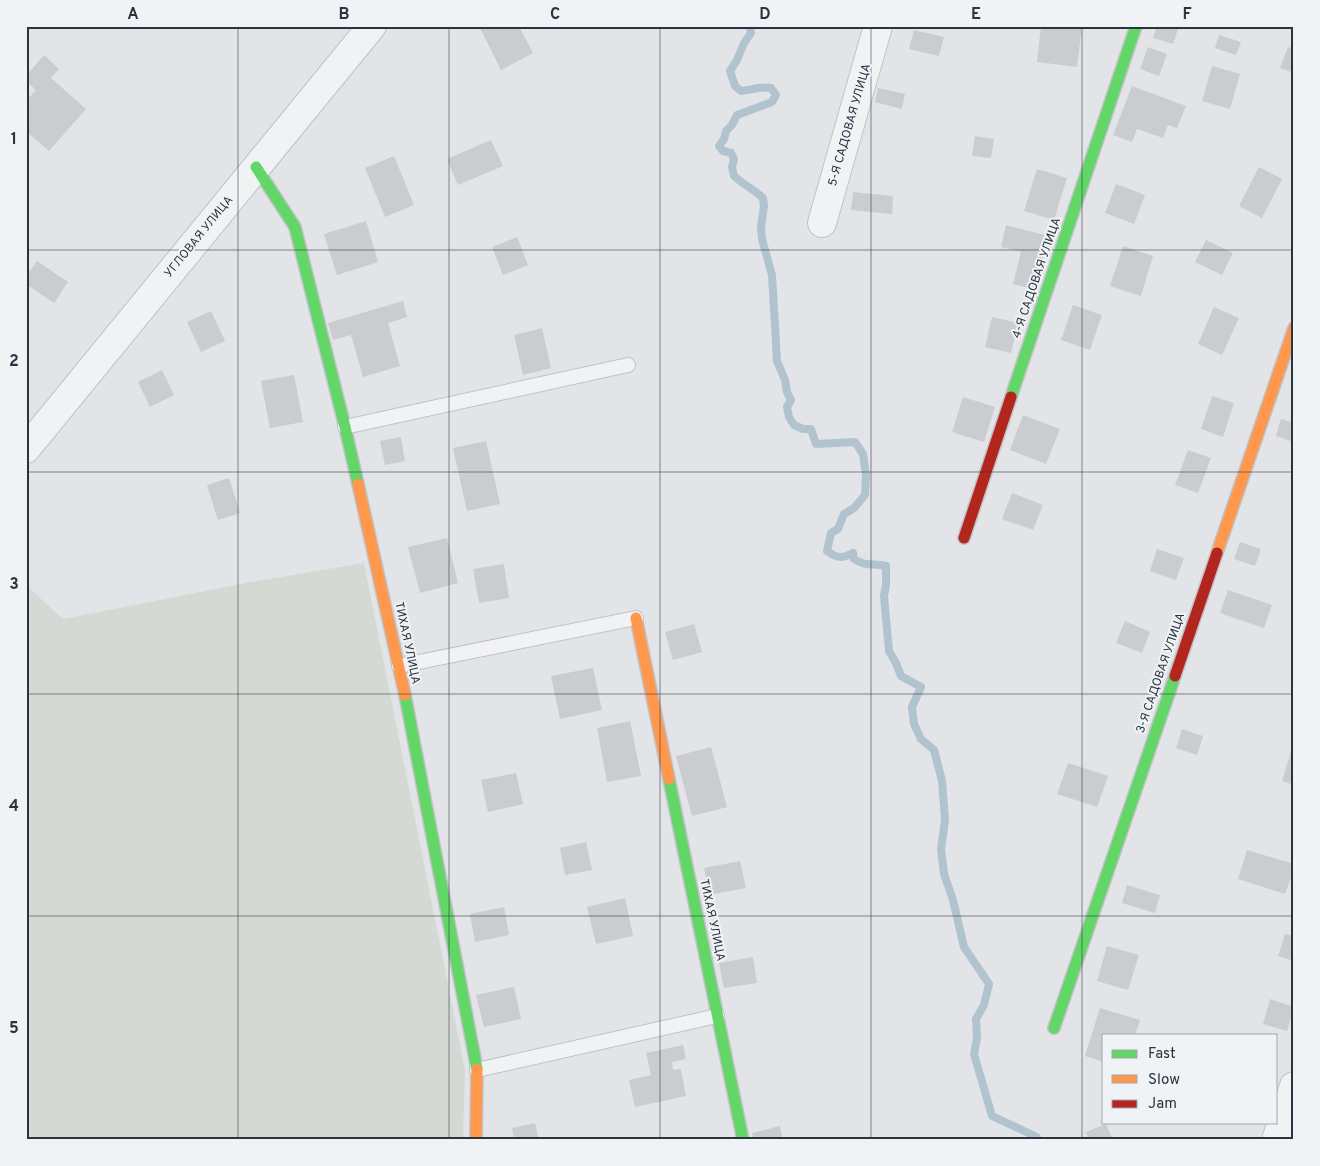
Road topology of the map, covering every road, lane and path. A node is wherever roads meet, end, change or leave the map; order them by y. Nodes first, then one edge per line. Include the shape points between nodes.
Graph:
1 (372, 26) edge
2 (878, 26) edge
3 (1136, 26) edge
4 (256, 167) junction
5 (822, 223) dead end
6 (1294, 328) edge
7 (628, 365) dead end
8 (345, 427) junction
9 (26, 449) edge
10 (964, 538) dead end
11 (636, 618) joint
12 (399, 666) junction
13 (718, 1016) junction
14 (1054, 1028) dead end
15 (477, 1070) junction
16 (1294, 1086) edge
17 (476, 1140) edge
18 (743, 1140) edge
19 (1276, 1140) edge

1 - 4 street, УГЛОВАЯ УЛИЦА
2 - 5 street, 5-Я САДОВАЯ УЛИЦА
3 - 10 street, 4-Я САДОВАЯ УЛИЦА
4 - 8 street, ТИХАЯ УЛИЦА via 295,227
4 - 9 street, УГЛОВАЯ УЛИЦА
6 - 14 street, 3-Я САДОВАЯ УЛИЦА
7 - 8 lane
8 - 12 street, ТИХАЯ УЛИЦА
11 - 12 lane
11 - 13 street, ТИХАЯ УЛИЦА
12 - 15 street, ТИХАЯ УЛИЦА
13 - 15 lane
13 - 18 street, ТИХАЯ УЛИЦА
15 - 17 street, ТИХАЯ УЛИЦА
16 - 19 street

